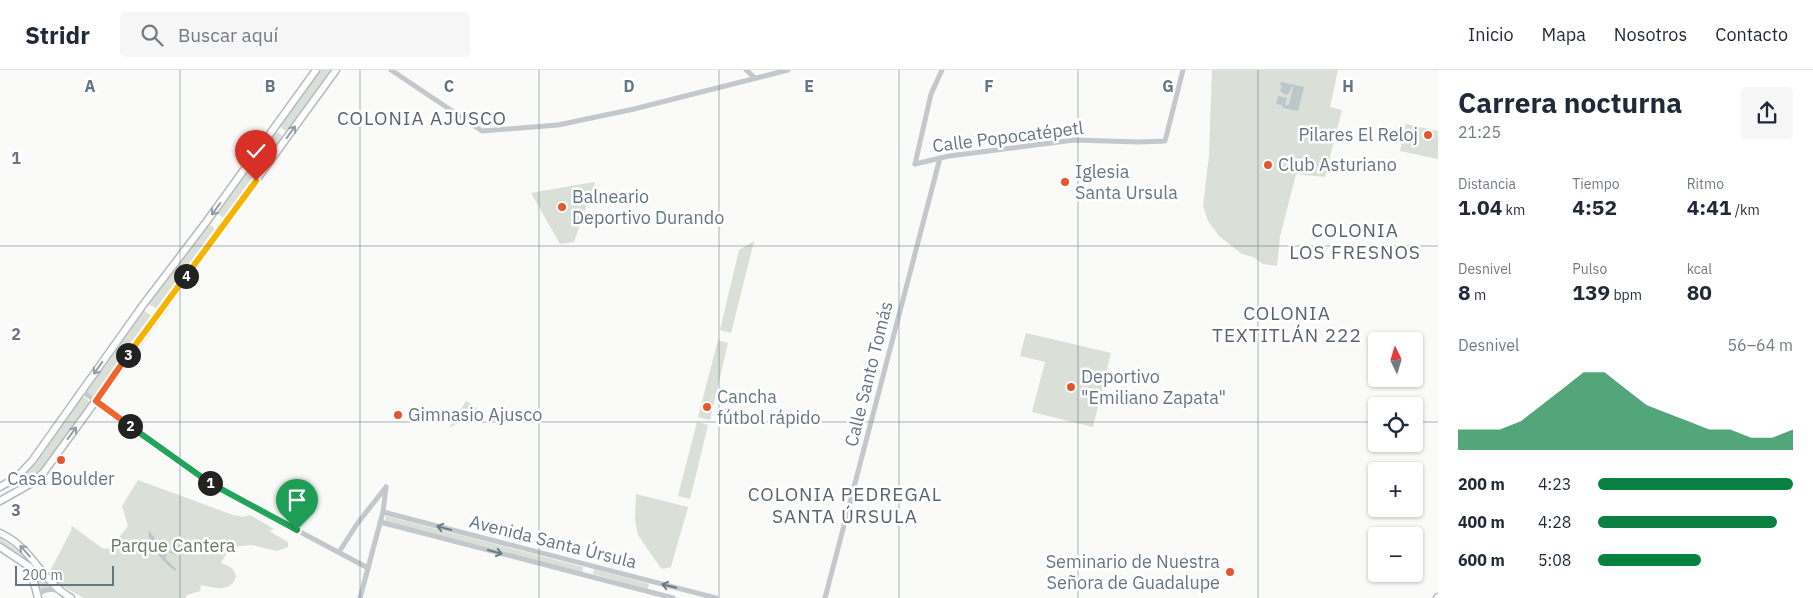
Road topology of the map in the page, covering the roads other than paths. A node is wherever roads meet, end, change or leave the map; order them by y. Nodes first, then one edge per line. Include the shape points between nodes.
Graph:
1 (316, 70) edge
2 (336, 70) edge
3 (391, 70) edge
4 (746, 70) edge
5 (788, 70) edge
6 (942, 70) edge
7 (1183, 70) edge
8 (754, 78) junction
9 (940, 158) junction
10 (82, 390) junction
11 (96, 401) junction
12 (0, 487) edge
13 (0, 501) edge
14 (383, 512) junction
15 (380, 522) junction
16 (0, 533) edge
17 (1, 547) edge
18 (340, 552) junction
19 (368, 568) junction
20 (59, 591) junction
21 (37, 597) edge
22 (71, 598) edge
23 (360, 598) edge
24 (673, 598) edge
25 (716, 598) edge
26 (825, 598) edge

1 -> 10 main road
11 -> 2 main road
3 - 8 street via 482,131 558,125
4 - 8 street
5 - 8 street
6 - 9 street, Calle Popocatépetl via 931,94 915,164
7 - 9 street, Calle Popocatépetl via 1165,140 1074,140
9 - 26 street, Calle Santo Tomás
10 - 11 street
10 - 12 main road via 24,470
13 -> 11 main road via 38,479
11 - 18 street via 212,485
14 - 15 street
14 - 18 street via 386,487
25 -> 14 street, Avenida Santa Úrsula
15 - 19 street
15 -> 24 street, Avenida Santa Úrsula
20 -> 16 main road via 23,548
17 - 21 main road via 30,567
18 - 19 street
19 - 23 street
20 - 21 street via 48,589
20 - 22 main road

